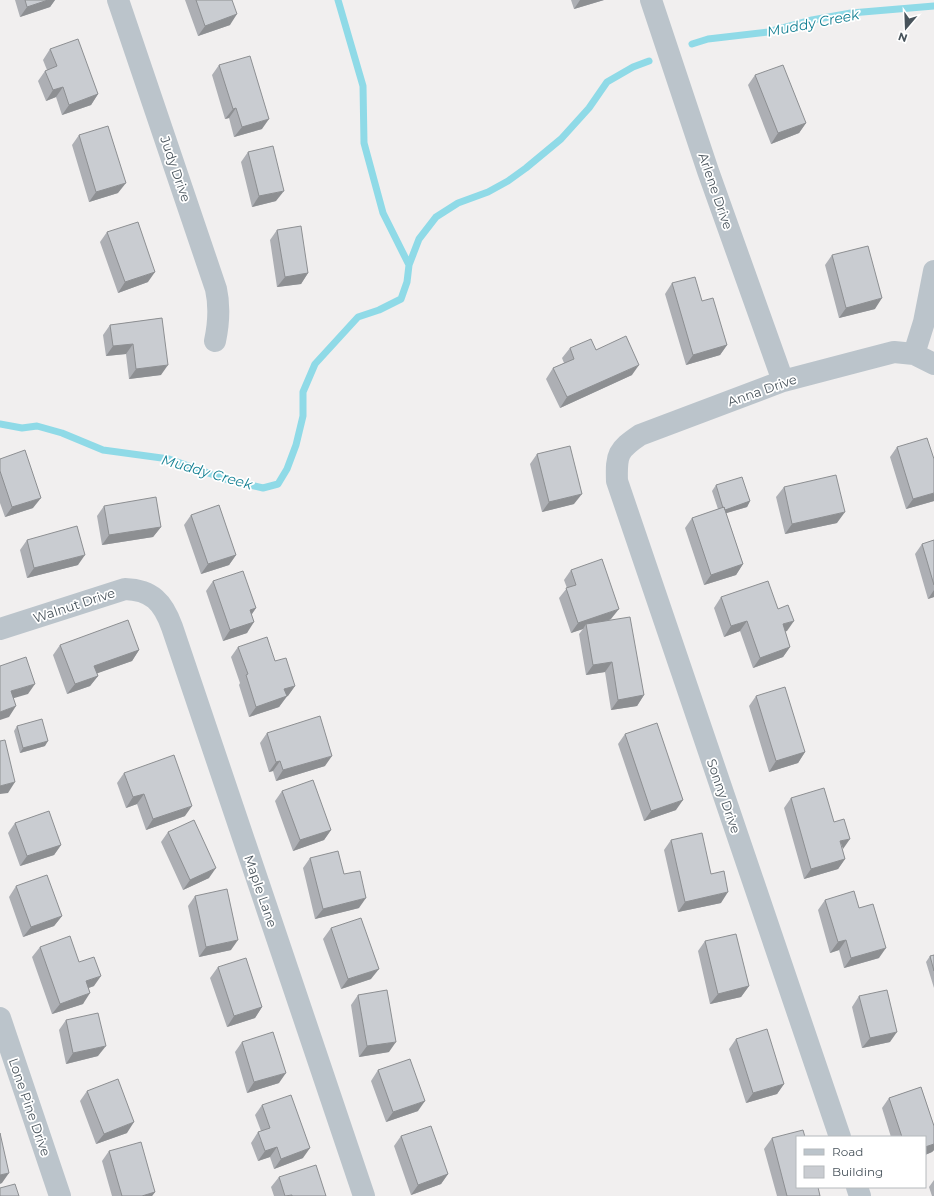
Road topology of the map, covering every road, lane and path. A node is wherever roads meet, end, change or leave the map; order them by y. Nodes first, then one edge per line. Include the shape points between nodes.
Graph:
1 (118, 0) edge
2 (651, 0) edge
3 (934, 271) edge
4 (216, 341) dead end
5 (914, 354) junction
6 (934, 364) edge
7 (783, 381) junction
8 (618, 453) joint
9 (148, 594) joint
10 (0, 629) edge
11 (0, 1018) edge
12 (840, 1136) edge
13 (60, 1196) edge
14 (364, 1196) edge

1 - 4 street, Judy Drive via 216,289 220,308
2 - 7 street, Arlene Drive via 708,171
3 - 5 street via 924,322
5 - 6 street
5 - 7 street, Anna Drive via 894,352
7 - 8 street, Anna Drive via 640,435
8 - 12 street, Sonny Drive via 617,481
9 - 10 street, Walnut Drive via 137,589 125,589
9 - 14 street, Maple Lane via 164,608 172,627
11 - 13 street, Lone Pine Drive

